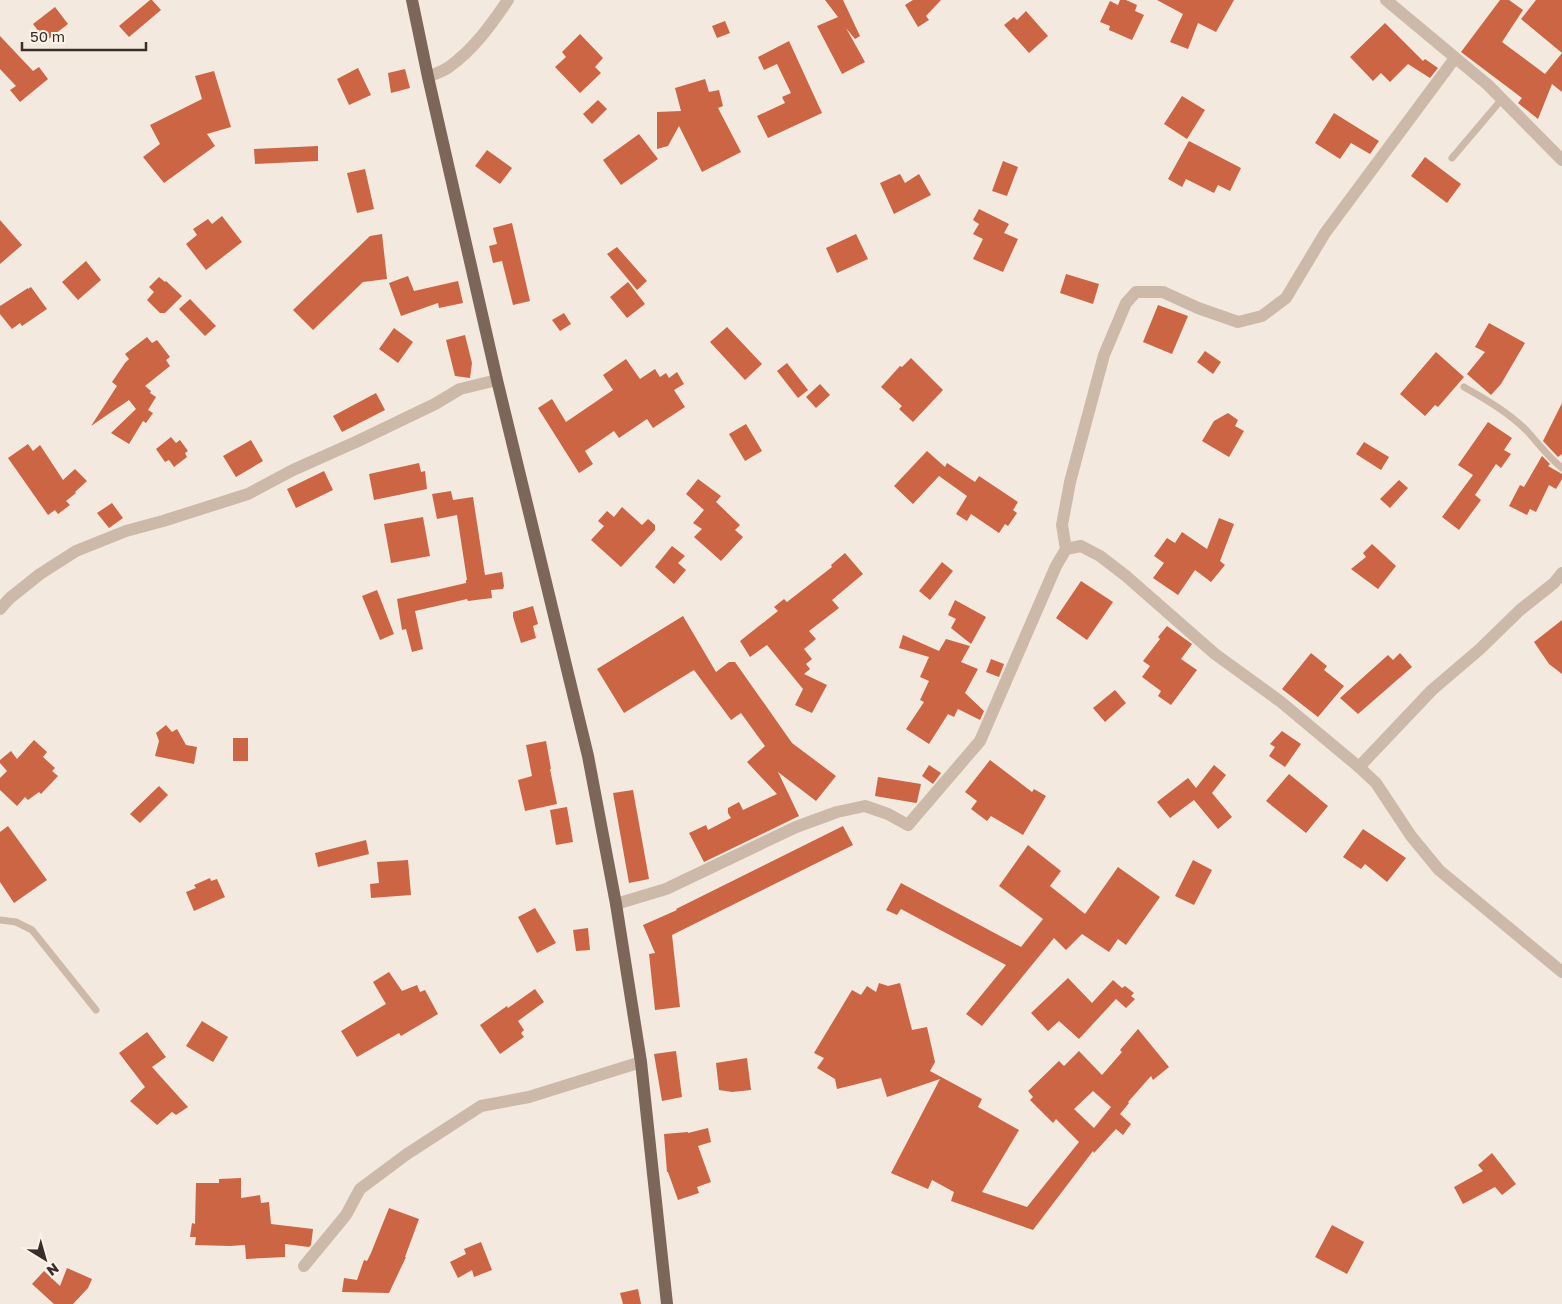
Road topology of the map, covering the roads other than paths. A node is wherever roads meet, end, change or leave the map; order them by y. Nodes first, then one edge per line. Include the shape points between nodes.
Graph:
1 (412, 0) edge
2 (508, 0) edge
3 (1386, 0) edge
4 (1455, 58) junction
5 (428, 77) junction
6 (1502, 99) junction
7 (1452, 158) dead end
8 (1562, 160) edge
9 (497, 380) junction
10 (1464, 387) dead end
11 (1562, 468) edge
12 (1066, 549) junction
13 (1562, 574) edge
14 (0, 609) edge
15 (1359, 767) junction
16 (616, 904) junction
17 (0, 920) edge
18 (1562, 972) edge
19 (96, 1010) dead end
20 (641, 1062) junction
21 (304, 1266) dead end
22 (667, 1304) edge

1 - 5 main road
2 - 5 street via 469,51
3 - 4 street
4 - 6 street
4 - 12 street via 1325,232 1286,298 1262,316 1238,322 1162,292 1136,292 1126,303 1104,355 1070,482 1062,525
5 - 9 main road
6 - 7 lane
6 - 8 street
9 - 14 street via 460,389 248,494 126,531 76,551 40,574
9 - 16 main road via 588,756
10 - 11 lane via 1499,407
12 - 15 street via 1082,546 1100,556 1215,654 1281,702
12 - 16 street via 980,741 908,825 865,806 837,812 796,827 666,889
13 - 15 street via 1432,690
15 - 18 street via 1376,783 1411,836 1439,870
16 - 20 main road
17 - 19 lane via 16,922 32,930
20 - 21 street via 529,1097 481,1106 360,1188 346,1215
20 - 22 main road

